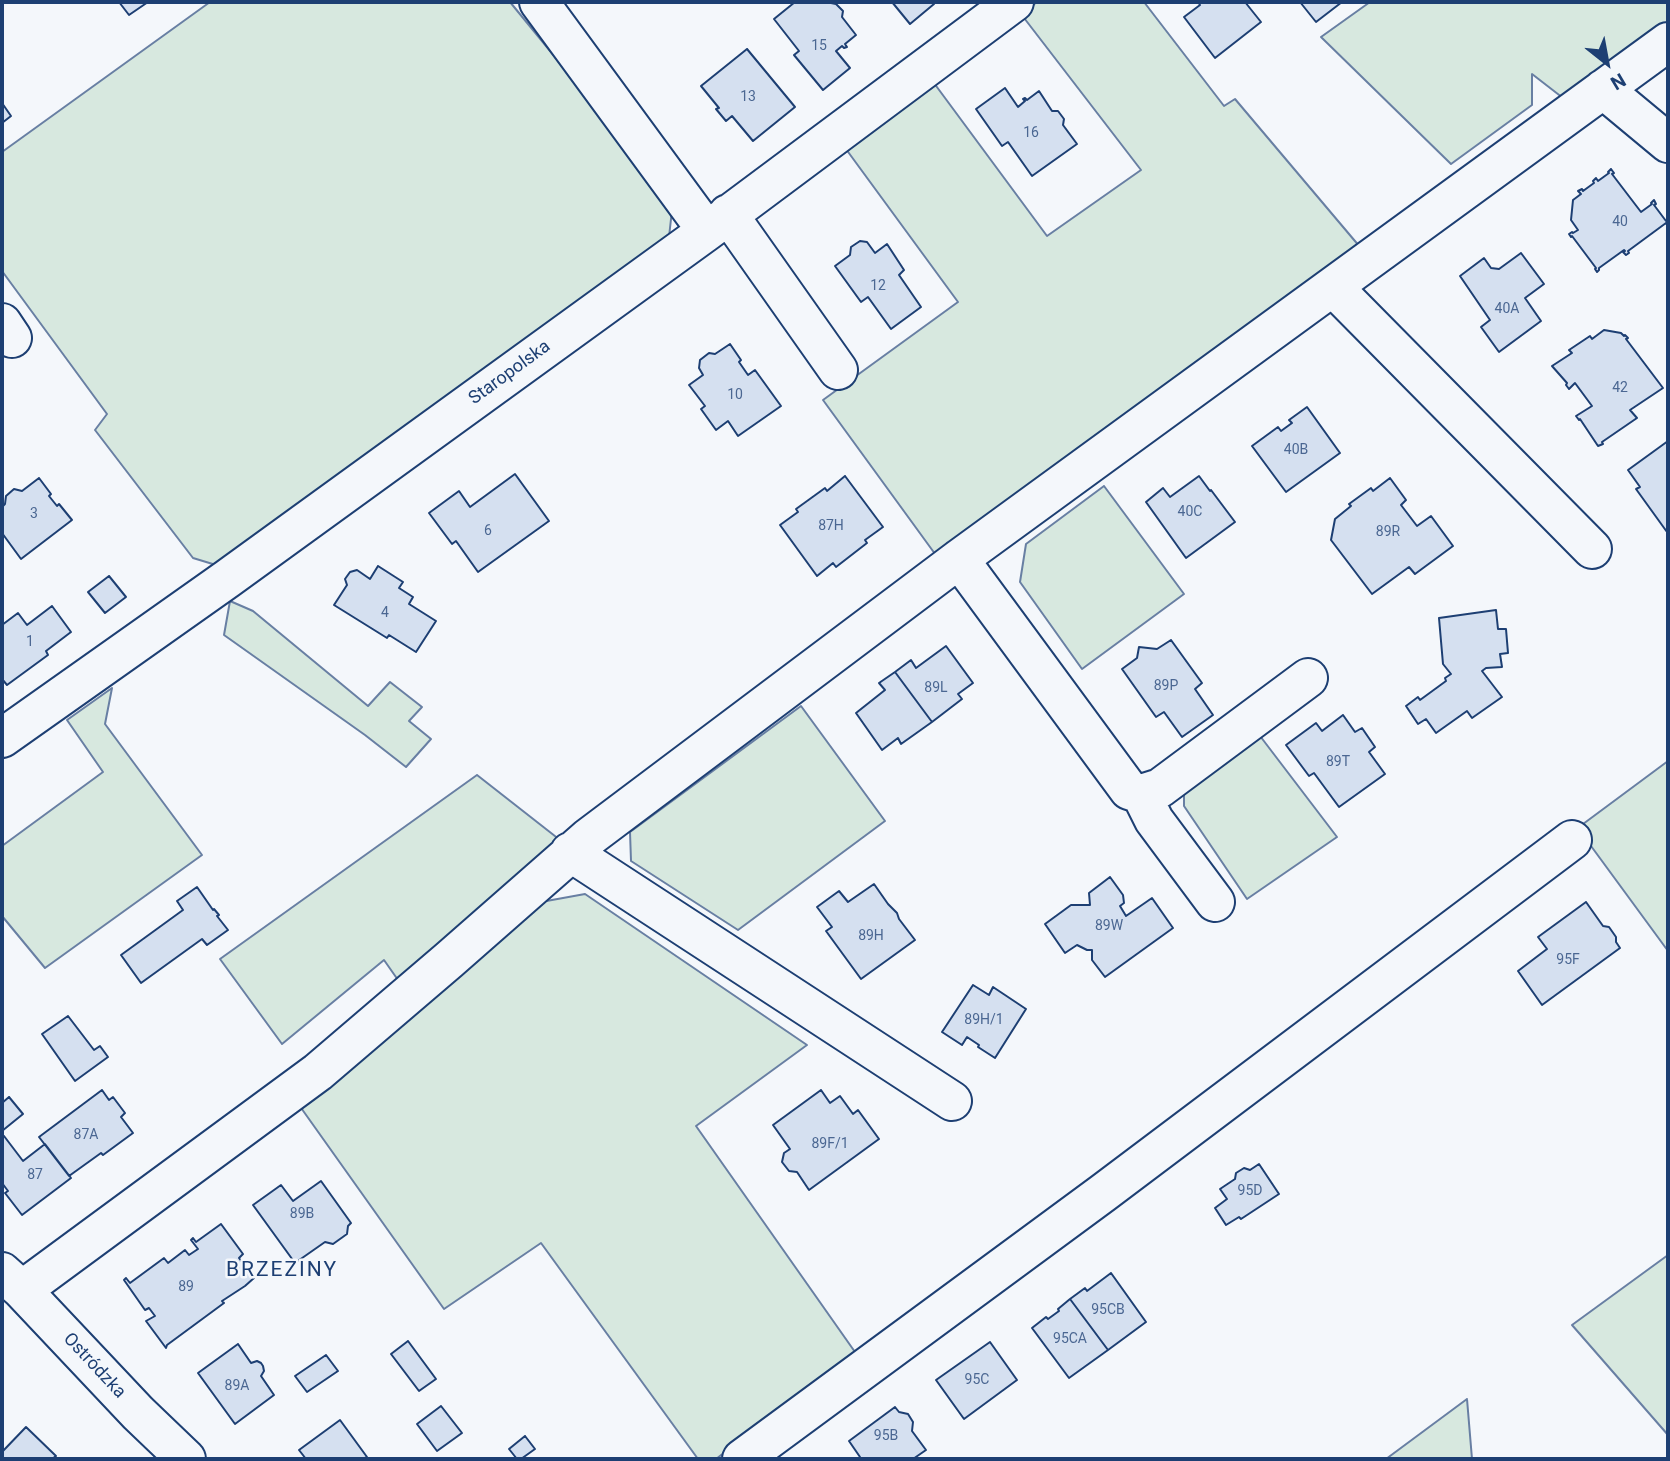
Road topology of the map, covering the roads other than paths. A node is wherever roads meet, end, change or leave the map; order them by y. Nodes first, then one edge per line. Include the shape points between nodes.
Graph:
1 (539, 2) edge
2 (1014, 2) edge
3 (1668, 42) edge
4 (1603, 89) junction
5 (1668, 143) edge
6 (718, 222) junction
7 (1333, 287) junction
8 (838, 370) dead end
9 (1592, 549) dead end
10 (959, 559) junction
11 (1308, 678) dead end
12 (2, 738) edge
13 (1141, 794) junction
14 (1572, 840) dead end
15 (570, 852) junction
16 (1215, 902) dead end
17 (952, 1101) dead end
18 (12, 1281) edge
19 (186, 1459) edge
20 (742, 1459) edge

1 - 6 street
2 - 6 street, Staropolska
3 - 4 street
4 - 5 street
4 - 7 street
6 - 8 street
6 - 12 street, Staropolska
7 - 9 street
7 - 10 street
10 - 13 street via 1129,790
10 - 15 street
11 - 13 street via 1160,788
13 - 16 street via 1154,820
14 - 20 street
15 - 17 street
15 - 18 street via 318,1072
18 - 19 street, Ostródzka

